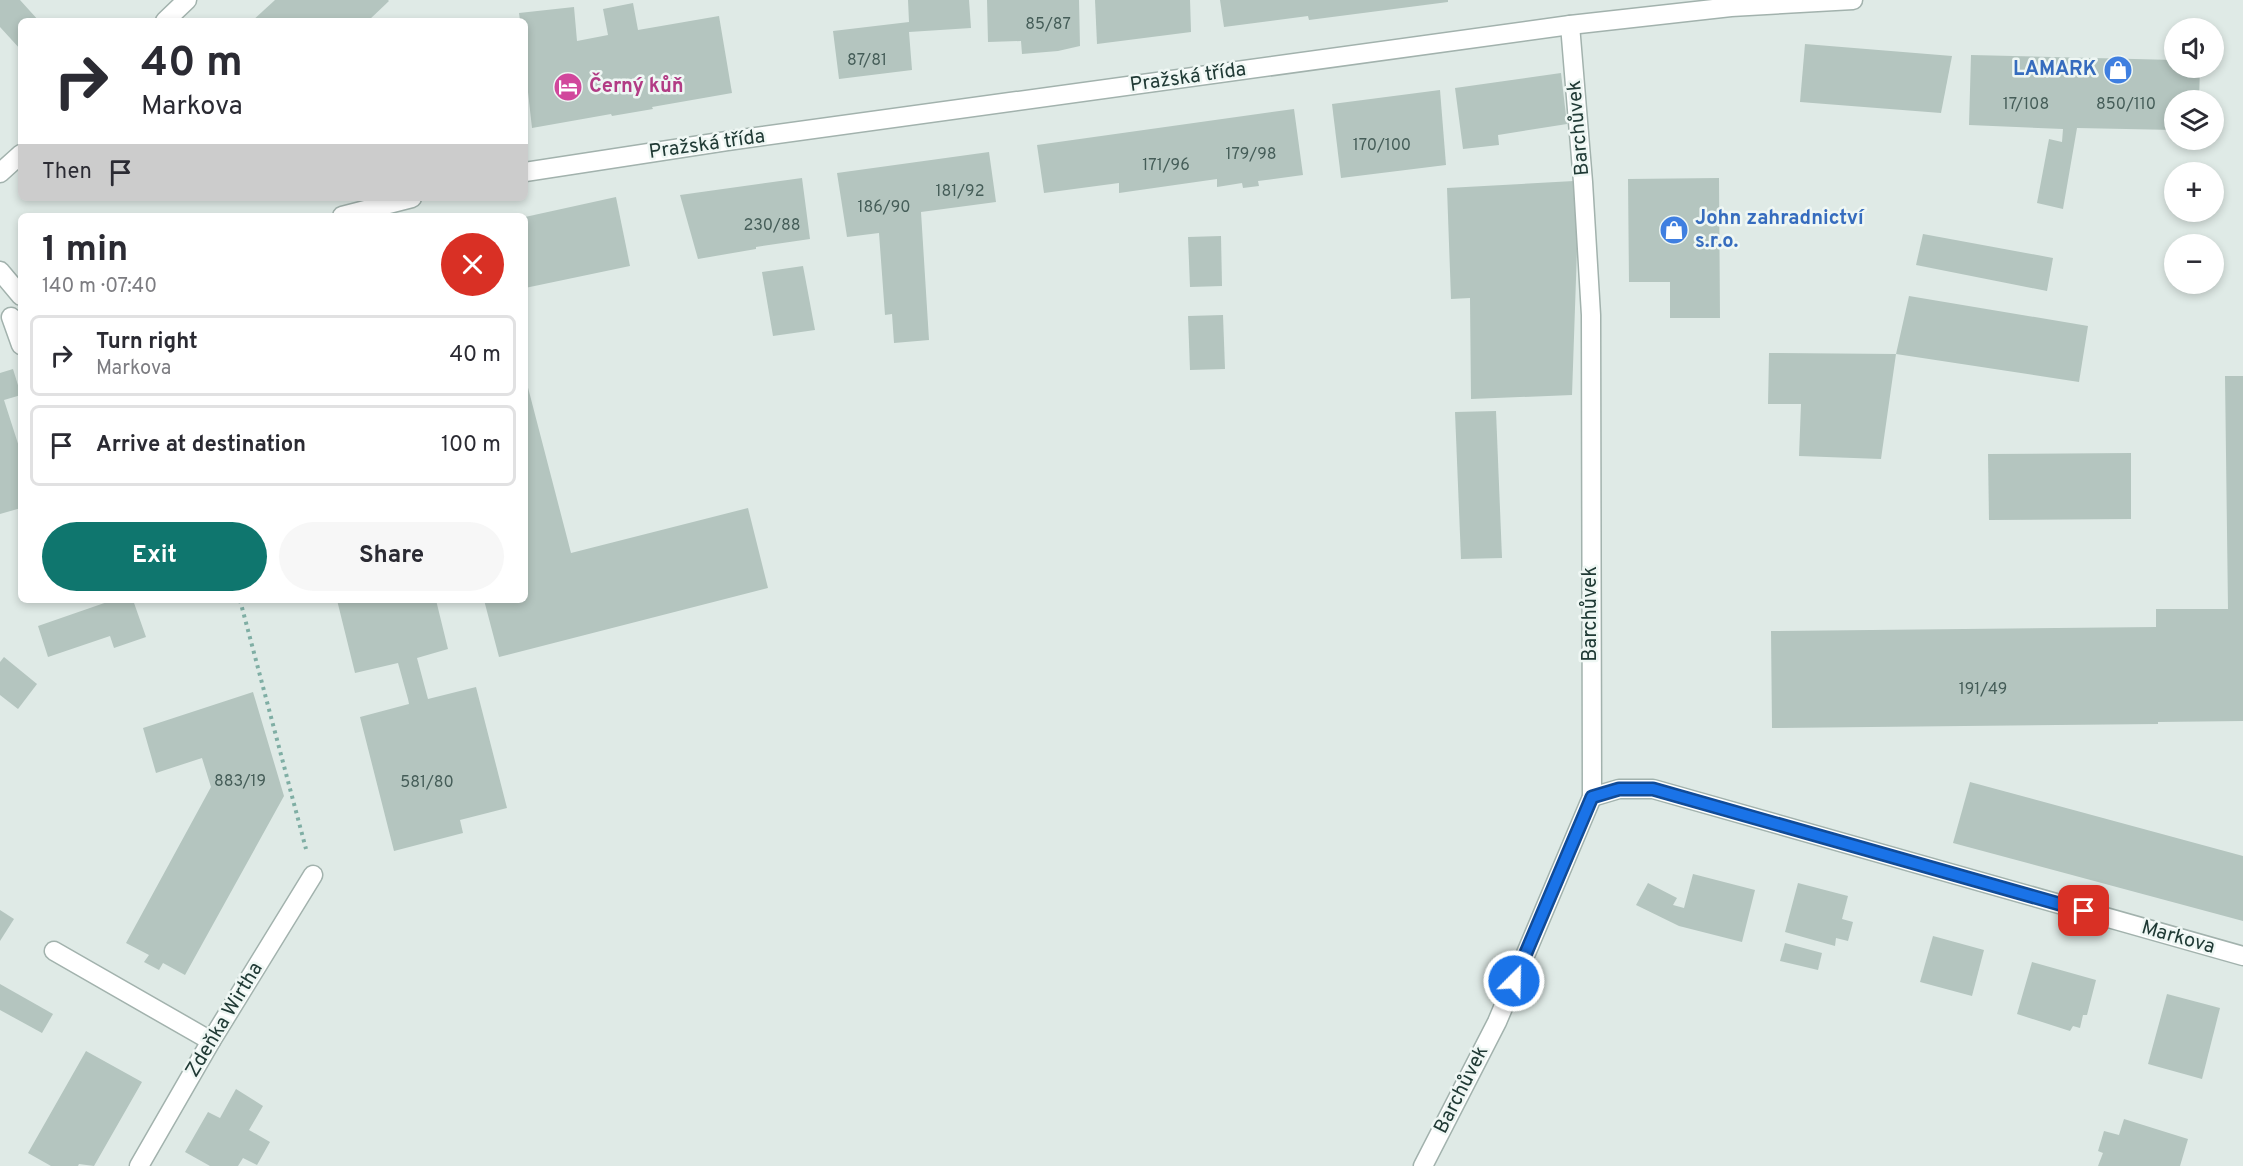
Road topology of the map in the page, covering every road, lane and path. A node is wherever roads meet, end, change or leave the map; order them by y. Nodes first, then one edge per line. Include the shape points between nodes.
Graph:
1 (188, 0) edge
2 (1853, 0) edge
3 (168, 18) edge
4 (1570, 25) junction
5 (18, 157) edge
6 (528, 172) edge
7 (0, 173) edge
8 (400, 201) edge
9 (354, 213) edge
10 (0, 271) edge
11 (18, 292) edge
12 (11, 317) edge
13 (18, 337) edge
14 (241, 603) edge
15 (1592, 797) junction
16 (313, 875) joint
17 (54, 951) dead end
18 (2243, 956) edge
19 (211, 1041) junction
20 (139, 1166) edge
21 (1423, 1166) edge

1 - 3 street
2 - 4 street, Pražská třída via 1731,7
4 - 6 street, Pražská třída
4 - 15 street, Barchůvek via 1591,315
5 - 7 street
8 - 9 street
10 - 11 street
12 - 13 street
14 - 16 path
15 - 18 street, Markova via 1619,789 1653,789
15 - 21 street, Barchůvek via 1497,1022
16 - 19 street, Zdeňka Wirtha
17 - 19 street
19 - 20 street, Zdeňka Wirtha

